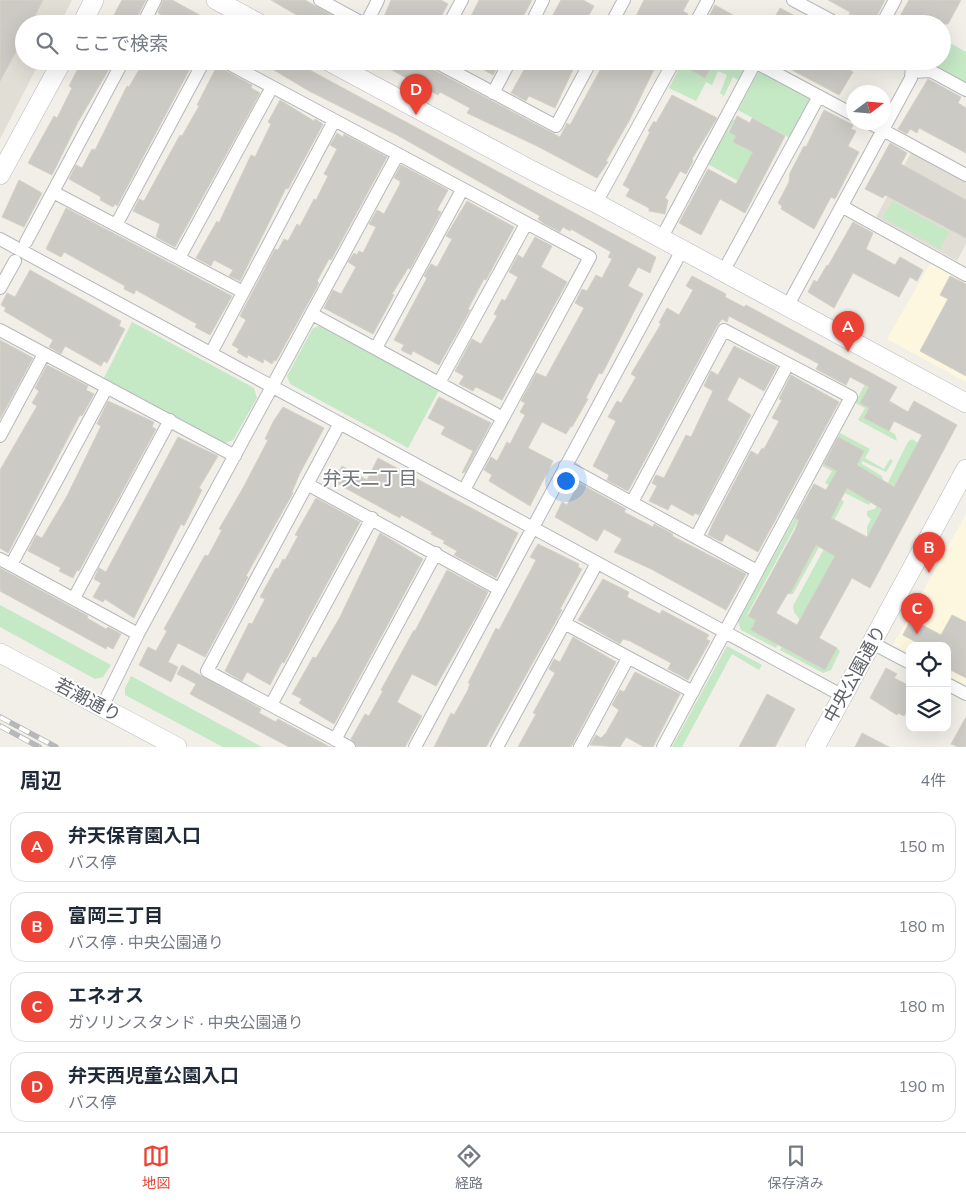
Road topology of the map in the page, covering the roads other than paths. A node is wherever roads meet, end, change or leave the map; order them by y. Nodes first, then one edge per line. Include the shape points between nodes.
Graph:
1 (94, 0) edge
2 (155, 0) edge
3 (216, 0) edge
4 (320, 0) edge
5 (378, 0) edge
6 (462, 0) edge
7 (543, 0) edge
8 (624, 0) edge
9 (708, 0) edge
10 (793, 0) edge
11 (895, 0) edge
12 (86, 15) edge
13 (150, 15) edge
14 (244, 15) edge
15 (348, 15) edge
16 (370, 15) edge
17 (454, 15) edge
18 (535, 15) edge
19 (616, 15) edge
20 (699, 15) edge
21 (821, 15) edge
22 (887, 15) edge
23 (57, 70) edge
24 (118, 70) edge
25 (199, 70) edge
26 (241, 70) edge
27 (349, 70) edge
28 (451, 70) edge
29 (505, 70) edge
30 (586, 70) edge
31 (669, 70) edge
32 (750, 70) edge
33 (769, 70) edge
34 (909, 70) edge
35 (926, 70) edge
36 (272, 87) junction
37 (966, 90) edge
38 (493, 93) junction
39 (818, 96) junction
40 (846, 111) edge
41 (891, 111) edge
42 (334, 121) junction
43 (883, 130) joint
44 (398, 154) junction
45 (0, 175) edge
46 (966, 175) edge
47 (462, 190) junction
48 (53, 192) junction
49 (596, 203) junction
50 (843, 206) junction
51 (526, 224) junction
52 (116, 225) junction
53 (0, 239) edge
54 (661, 239) junction
55 (26, 242) dead end
56 (682, 250) junction
57 (179, 258) junction
58 (15, 261) dead end
59 (723, 272) junction
60 (966, 275) edge
61 (0, 288) edge
62 (243, 292) junction
63 (787, 307) junction
64 (312, 314) junction
65 (0, 330) edge
66 (376, 348) junction
67 (211, 353) junction
68 (44, 354) junction
69 (788, 364) junction
70 (439, 383) junction
71 (107, 387) junction
72 (271, 387) junction
73 (966, 403) edge
74 (504, 418) junction
75 (170, 420) junction
76 (340, 423) junction
77 (0, 436) edge
78 (235, 456) junction
79 (565, 466) junction
80 (966, 469) edge
81 (308, 484) junction
82 (464, 490) junction
83 (632, 502) junction
84 (372, 518) junction
85 (532, 527) junction
86 (696, 537) junction
87 (436, 553) junction
88 (6, 562) edge
89 (597, 563) junction
90 (757, 571) junction
91 (499, 588) junction
92 (74, 598) junction
93 (564, 623) junction
94 (725, 632) junction
95 (138, 634) junction
96 (872, 643) junction
97 (0, 653) edge
98 (628, 658) junction
99 (906, 661) edge
100 (951, 686) edge
101 (692, 692) junction
102 (966, 694) edge
103 (843, 696) junction
104 (271, 705) junction
105 (102, 707) junction
106 (336, 740) junction
107 (177, 747) edge
108 (349, 747) edge
109 (415, 747) edge
110 (497, 747) edge
111 (580, 747) edge
112 (663, 747) edge
113 (815, 747) edge

1 - 12 street
2 - 13 street
3 - 14 street
4 - 15 street
5 - 16 street
6 - 17 street
7 - 18 street
8 - 19 street
9 - 20 street
10 - 21 street
11 - 22 street
23 - 45 street
24 - 48 street
25 - 52 street
26 - 36 street
27 - 49 street
28 - 38 street
29 - 38 street
30 - 38 street via 556,126
31 - 49 street
32 - 54 street
33 - 39 street
34 - 41 street
35 - 37 street
36 - 42 street
36 - 57 street
39 - 40 street
39 - 59 street
42 - 44 street
42 - 62 street
43 - 46 street
43 - 50 street
44 - 47 street
44 - 64 street
47 - 51 street
47 - 66 street
48 - 52 street
48 - 55 street
49 - 54 street
50 - 60 street
50 - 63 street
51 - 70 street
51 - 74 street via 590,257
52 - 57 street
53 - 67 street
54 - 56 street
56 - 59 street
56 - 79 street
57 - 62 street
58 - 61 street
59 - 63 street
62 - 67 street
63 - 73 street
64 - 66 street
64 - 72 street
65 - 68 street
66 - 70 street
67 - 72 street
68 - 71 street
68 - 77 street
69 - 83 street via 724,330
69 - 86 street
69 - 90 street via 851,397
70 - 74 street
71 - 75 street
71 - 88 street
72 - 76 street
72 - 78 street
74 - 82 street
75 - 78 street
75 - 92 street
76 - 81 street
76 - 82 street
78 - 95 street
79 - 83 street
79 - 85 street
80 - 96 street, 中央公園通り
81 - 84 street
81 - 104 street via 207,671
82 - 85 street
83 - 86 street
84 - 87 street
84 - 104 street
85 - 89 street
85 - 91 street
86 - 90 street
87 - 91 street
87 - 106 street
88 - 92 street
89 - 93 street
89 - 94 street
90 - 94 street
91 - 109 street
92 - 95 street
93 - 98 street
93 - 110 street
94 - 101 street
94 - 103 street
95 - 105 street
96 - 99 street
96 - 103 street, 中央公園通り
97 - 105 street, 若潮通り
98 - 101 street
98 - 111 street
100 - 102 street
101 - 112 street
103 - 113 street, 中央公園通り
104 - 106 street
105 - 107 street, 若潮通り
106 - 108 street

